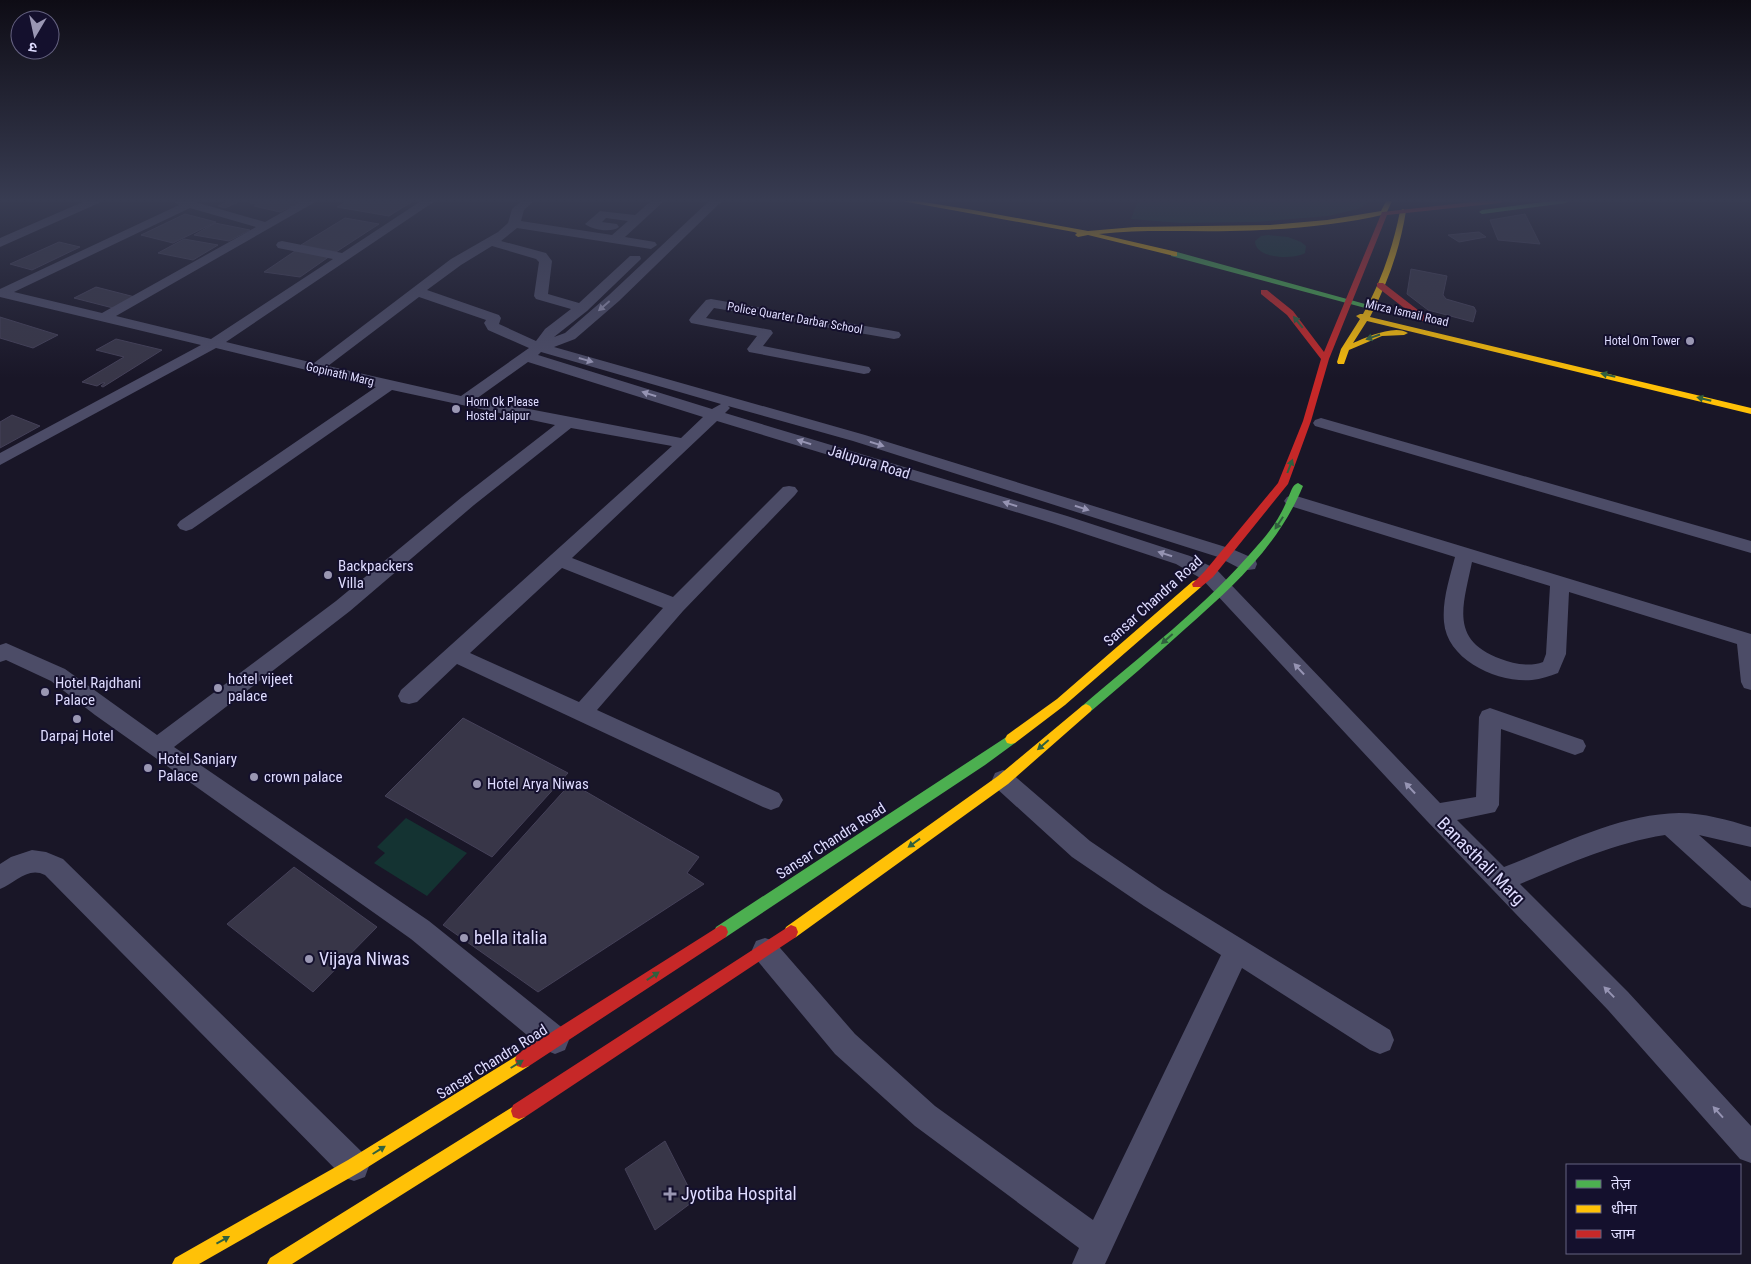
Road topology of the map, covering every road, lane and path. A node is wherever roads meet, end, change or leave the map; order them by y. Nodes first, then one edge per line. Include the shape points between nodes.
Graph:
1 (71, 260) edge
2 (205, 260) edge
3 (340, 260) edge
4 (460, 260) edge
5 (545, 260) edge
6 (635, 260) edge
7 (654, 260) edge
8 (1153, 260) edge
9 (1194, 260) edge
10 (1365, 260) edge
11 (1390, 260) edge
12 (1180, 268) dead end
13 (1361, 269) junction
14 (1347, 275) dead end
15 (1317, 280) dead end
16 (1272, 281) junction
17 (1380, 285) junction
18 (416, 291) junction
19 (1, 293) edge
20 (1290, 299) dead end
21 (1348, 301) junction
22 (582, 308) junction
23 (1376, 308) junction
24 (1339, 311) junction
25 (1398, 313) dead end
26 (105, 317) junction
27 (1365, 318) junction
28 (894, 335) dead end
29 (1455, 339) junction
30 (213, 344) junction
31 (1345, 349) junction
32 (532, 351) junction
33 (1325, 360) junction
34 (316, 368) junction
35 (864, 370) dead end
36 (1336, 375) dead end
37 (390, 385) junction
38 (464, 401) junction
39 (729, 402) junction
40 (1751, 411) edge
41 (714, 415) junction
42 (569, 422) junction
43 (1321, 422) dead end
44 (684, 443) junction
45 (0, 460) edge
46 (1302, 475) dead end
47 (788, 491) dead end
48 (1293, 500) junction
49 (186, 525) dead end
50 (1751, 547) edge
51 (1225, 553) junction
52 (1465, 553) junction
53 (559, 560) junction
54 (1248, 564) junction
55 (1217, 582) junction
56 (1560, 582) junction
57 (676, 606) junction
58 (1749, 640) edge
59 (0, 654) edge
60 (454, 654) junction
61 (1751, 682) edge
62 (409, 696) dead end
63 (582, 712) junction
64 (1575, 746) dead end
65 (158, 747) junction
66 (1003, 780) junction
67 (771, 800) dead end
68 (1435, 814) junction
69 (1670, 824) junction
70 (1751, 837) edge
71 (0, 878) edge
72 (1501, 880) junction
73 (1751, 897) edge
74 (765, 950) junction
75 (1237, 950) junction
76 (555, 1040) junction
77 (1380, 1040) dead end
78 (1751, 1148) edge
79 (354, 1166) junction
80 (1092, 1253) edge
81 (181, 1264) edge
82 (276, 1264) edge

1 - 19 street
2 - 26 street
3 - 30 street
4 - 18 street
5 - 22 street via 541,296
6 - 22 street
7 -> 32 street via 570,336
8 - 12 main road, Mirza Ismail Road
9 - 16 main road, Mirza Ismail Road
10 - 13 main road, Sansar Chandra Road
11 - 17 main road
13 - 14 main road
13 - 21 main road, Sansar Chandra Road
15 - 16 main road
16 - 21 main road, Mirza Ismail Road
17 - 23 main road
17 - 25 main road, Mirza Ismail Road via 1428,320
18 - 32 street via 494,318 493,327
18 - 34 street
19 - 26 street, Gopinath Marg
33 -> 20 main road via 1290,312 1259,290
21 - 23 main road, Mirza Ismail Road
21 - 24 main road, Sansar Chandra Road
22 - 32 street via 550,332
23 - 27 main road
24 - 27 main road, Mirza Ismail Road
24 - 33 main road, Sansar Chandra Road
26 - 30 street, Gopinath Marg
27 - 29 main road, Mirza Ismail Road
27 - 31 main road
28 - 35 street, Police Quarter Darbar School via 711,303 696,320 766,333 754,349
29 -> 31 main road via 1394,331 1373,336
40 -> 29 main road, Mirza Ismail Road via 1657,382
30 - 34 street, Gopinath Marg
30 - 45 street
31 - 36 main road
32 - 38 street
32 -> 39 street, Jalupura Road
41 -> 32 street, Jalupura Road
51 -> 33 main road, Sansar Chandra Road via 1283,484 1307,421
34 - 37 street, Gopinath Marg
37 - 38 street, Gopinath Marg
37 - 49 street
38 - 42 street, Gopinath Marg
39 - 41 street
39 -> 51 street, Jalupura Road via 859,438
41 - 44 street
55 -> 41 street, Jalupura Road via 1183,560
42 - 44 street, Gopinath Marg
42 - 65 street via 468,501 343,606
43 - 50 street
44 - 53 street
46 - 48 main road, Sansar Chandra Road
47 - 57 street
48 - 52 street
48 -> 54 main road, Sansar Chandra Road
51 - 54 street, Jalupura Road
51 - 55 main road, Sansar Chandra Road
52 - 56 street
52 - 56 street via 1453,627 1458,642 1472,654 1496,666 1539,673 1551,667 1556,654
53 - 57 street
53 - 60 street
54 - 55 main road, Sansar Chandra Road
55 -> 66 main road, Sansar Chandra Road
68 -> 55 street, Banasthali Marg
76 -> 55 main road, Sansar Chandra Road via 981,761
56 - 58 street
57 - 63 street
58 - 61 street
59 - 65 street via 6,650 58,675
60 - 62 street
60 - 63 street
63 - 67 street
64 - 68 street via 1490,717 1487,805
65 - 76 street via 420,930
66 -> 74 main road, Sansar Chandra Road
66 - 75 street via 1081,849
68 - 72 street, Banasthali Marg
69 - 70 street via 1716,827
69 - 72 street via 1625,831
69 - 73 street
71 - 79 street via 33,860 43,860 54,866
78 -> 72 street, Banasthali Marg via 1618,1001
74 - 80 street via 845,1044 925,1116
74 - 82 main road, Sansar Chandra Road
75 - 77 street
75 - 80 street
79 -> 76 main road, Sansar Chandra Road
81 -> 79 main road, Sansar Chandra Road

